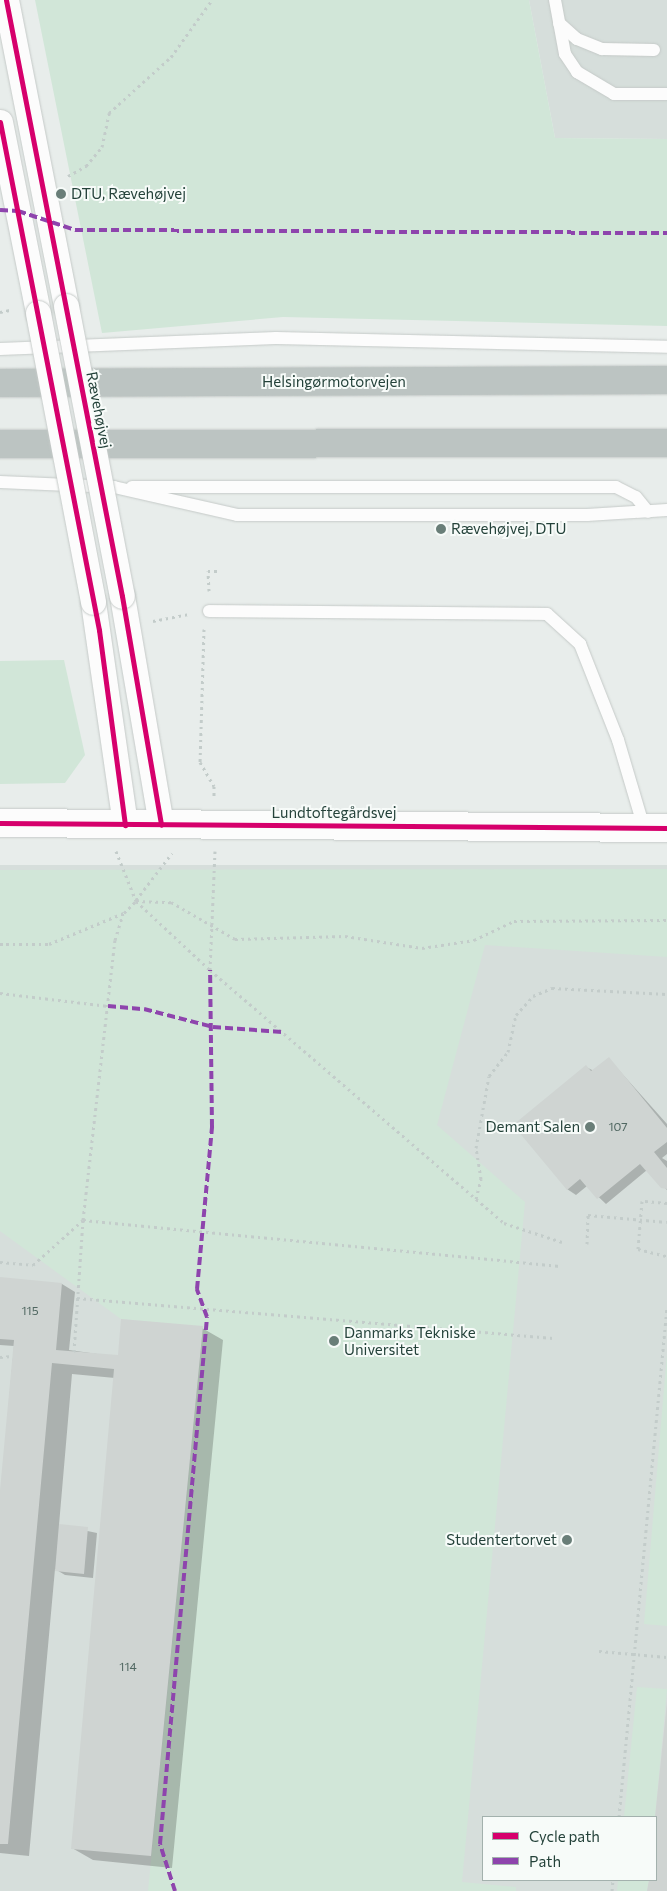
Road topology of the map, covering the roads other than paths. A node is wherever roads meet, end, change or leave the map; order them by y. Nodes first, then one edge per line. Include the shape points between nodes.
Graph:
1 (6, 0) edge
2 (556, 0) edge
3 (559, 22) junction
4 (654, 50) dead end
5 (667, 94) edge
6 (0, 122) edge
7 (667, 347) edge
8 (0, 349) edge
9 (667, 380) edge
10 (0, 383) edge
11 (667, 443) edge
12 (0, 444) edge
13 (0, 482) edge
14 (114, 487) junction
15 (667, 510) edge
16 (648, 512) junction
17 (209, 611) road end
18 (0, 823) edge
19 (125, 825) junction
20 (161, 825) junction
21 (656, 828) edge

1 - 20 street, Rævehøjvej, bridge via 122,596
2 - 3 lane
3 - 4 lane via 577,39 602,49
3 - 5 lane via 565,54 577,72 614,94
6 - 19 street, bridge via 93,602
7 - 8 lane via 276,338
9 - 10 highway, Helsingørmotorvejen
11 - 12 highway
13 - 14 lane
14 - 16 lane via 237,515
14 - 16 lane via 616,487 636,497
15 - 16 lane
17 - 21 lane via 547,614 580,644
18 - 19 street, Lundtoftegårdsvej
19 - 20 street, Lundtoftegårdsvej
20 - 21 street, Lundtoftegårdsvej

